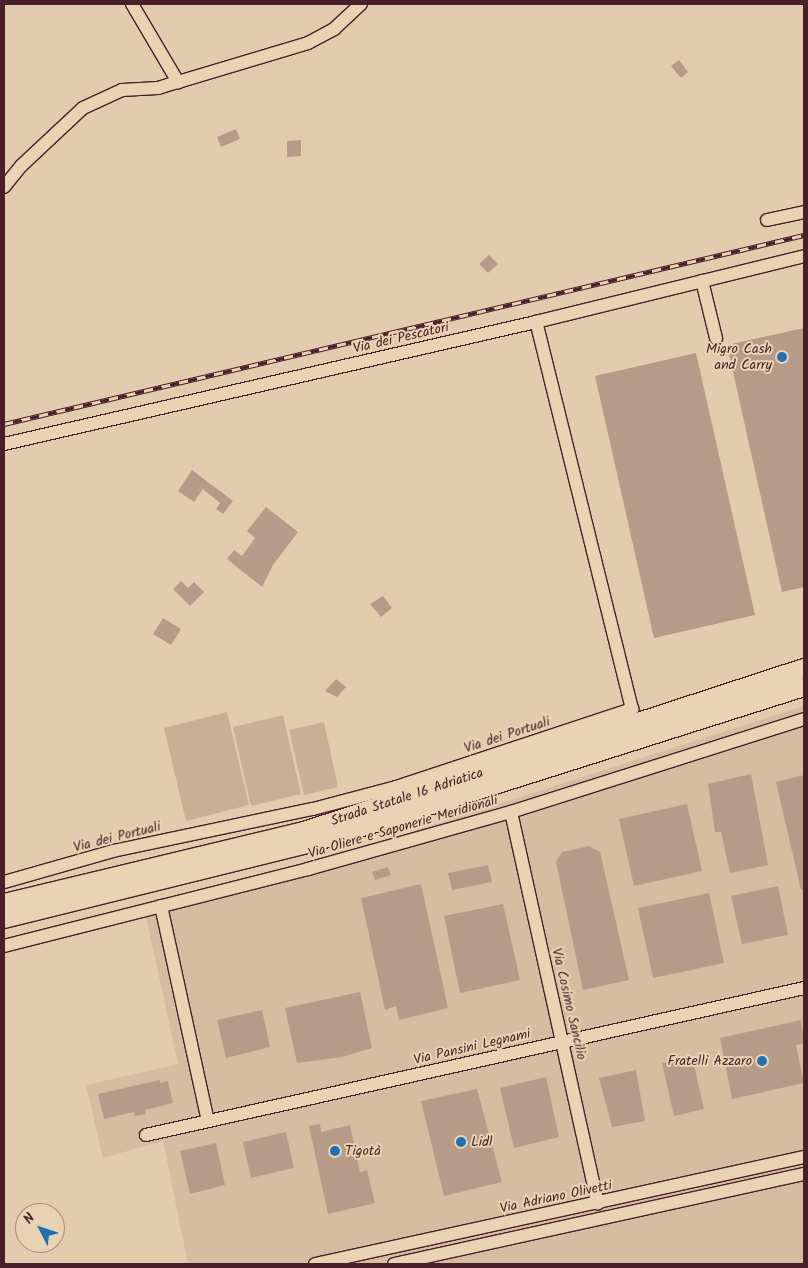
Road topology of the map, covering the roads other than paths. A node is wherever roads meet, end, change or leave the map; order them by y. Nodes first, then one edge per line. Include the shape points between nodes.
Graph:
1 (132, 4) edge
2 (360, 4) edge
3 (178, 82) junction
4 (4, 187) edge
5 (804, 212) edge
6 (767, 220) dead end
7 (804, 256) edge
8 (702, 281) junction
9 (536, 322) junction
10 (716, 338) dead end
11 (4, 444) edge
12 (804, 668) edge
13 (804, 687) edge
14 (804, 719) edge
15 (511, 812) junction
16 (4, 882) edge
17 (4, 903) edge
18 (160, 906) junction
19 (4, 919) edge
20 (4, 946) edge
21 (804, 988) edge
22 (562, 1042) junction
23 (208, 1121) junction
24 (146, 1135) dead end
25 (804, 1157) edge
26 (804, 1174) edge
27 (598, 1203) junction
28 (315, 1264) edge
29 (394, 1264) edge

1 - 3 street
2 - 3 street via 334,29 308,43 245,59
3 - 4 street via 158,88 122,90 83,108 21,166
5 - 6 street
7 - 8 street, Via dei Pescatori
8 - 9 street, Via dei Pescatori
8 - 10 street
9 - 11 street, Via dei Pescatori
9 - 16 street, Via dei Portuali via 632,709 396,787 313,809 113,851
12 - 17 highway, Strada Statale 16 Adriatica via 304,831
13 - 19 highway, Strada Statale 16 Adriatica via 315,842
14 - 15 street, Via Oliere e Saponerie Meridionali
15 - 18 street, Via Oliere e Saponerie Meridionali
15 - 22 street, Via Cosimo Sancilio
18 - 20 street, Via Oliere e Saponerie Meridionali
18 - 23 street
21 - 22 street, Via Pansini Legnami
22 - 23 street, Via Pansini Legnami
22 - 27 street, Via Cosimo Sancilio
23 - 24 street, Via Pansini Legnami
25 - 27 street, Via Adriano Olivetti
26 - 29 street
27 - 28 street, Via Adriano Olivetti

